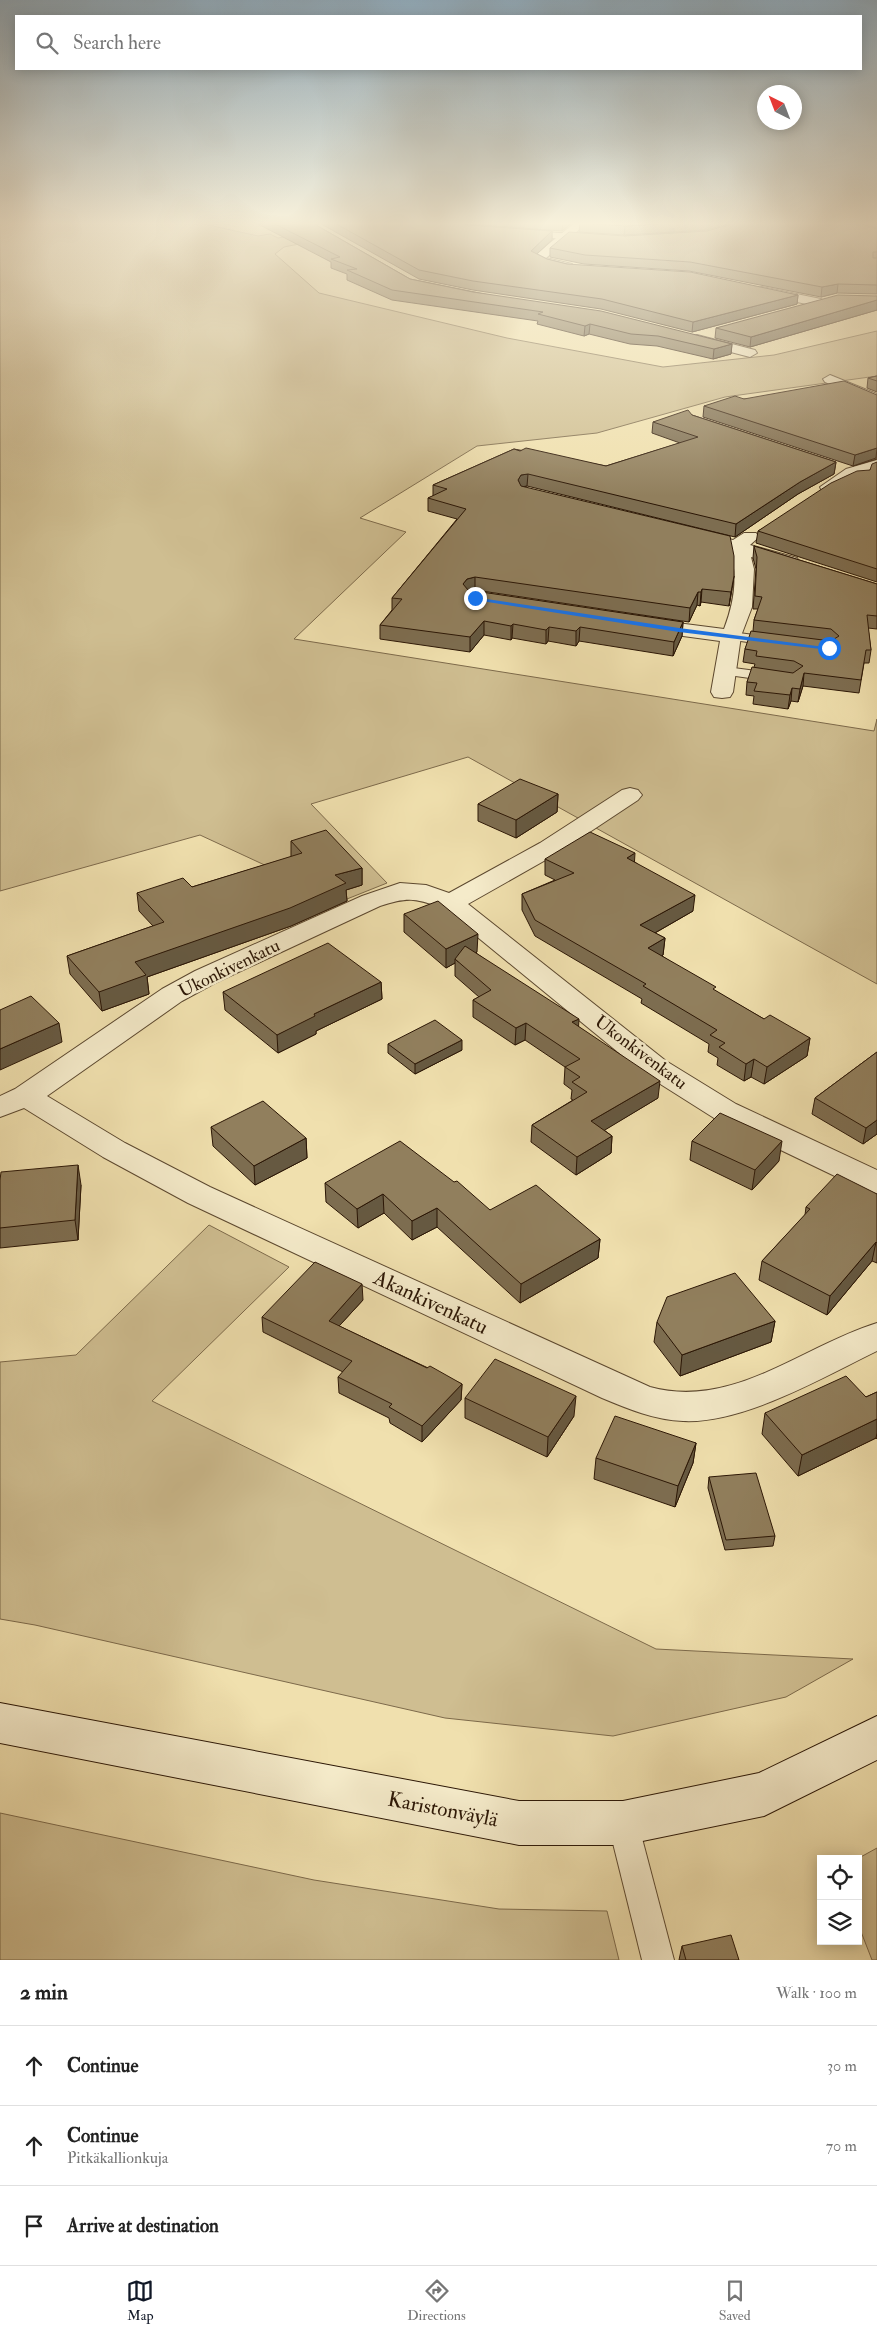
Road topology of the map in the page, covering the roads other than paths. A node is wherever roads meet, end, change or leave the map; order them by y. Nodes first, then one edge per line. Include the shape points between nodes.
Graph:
1 (720, 332) edge
2 (750, 353) edge
3 (830, 379) dead end
4 (877, 400) edge
5 (877, 465) edge
6 (834, 467) edge
7 (852, 473) junction
8 (877, 481) edge
9 (815, 495) edge
10 (764, 528) edge
11 (680, 531) edge
12 (738, 546) junction
13 (808, 567) edge
14 (631, 623) edge
15 (731, 636) junction
16 (780, 642) edge
17 (726, 671) junction
18 (782, 678) edge
19 (722, 692) dead end
20 (630, 795) dead end
21 (451, 903) junction
22 (13, 1102) edge
23 (877, 1183) edge
24 (877, 1336) edge
25 (0, 1723) edge
26 (877, 1737) edge
27 (623, 1823) junction
28 (658, 1960) edge

1 - 2 street via 689,337
3 - 4 street
5 - 7 street
6 - 7 street
7 - 8 street
7 - 9 street
10 - 12 street
11 - 12 street
12 - 13 street
12 - 15 street via 745,569 742,607
14 - 15 street
15 - 16 lane
15 - 17 street
17 - 18 lane
17 - 19 street
20 - 21 street via 549,848
21 - 22 street, Ukonkivenkatu via 426,893 400,891 371,901 172,995 104,1044
21 - 23 street, Ukonkivenkatu via 656,1068 725,1111
22 - 24 street, Akankivenkatu via 199,1195 650,1402 691,1407 722,1403 759,1391
25 - 27 street, Karistonväylä via 519,1823
26 - 27 street, Karistonväylä via 764,1794
27 - 28 lane

